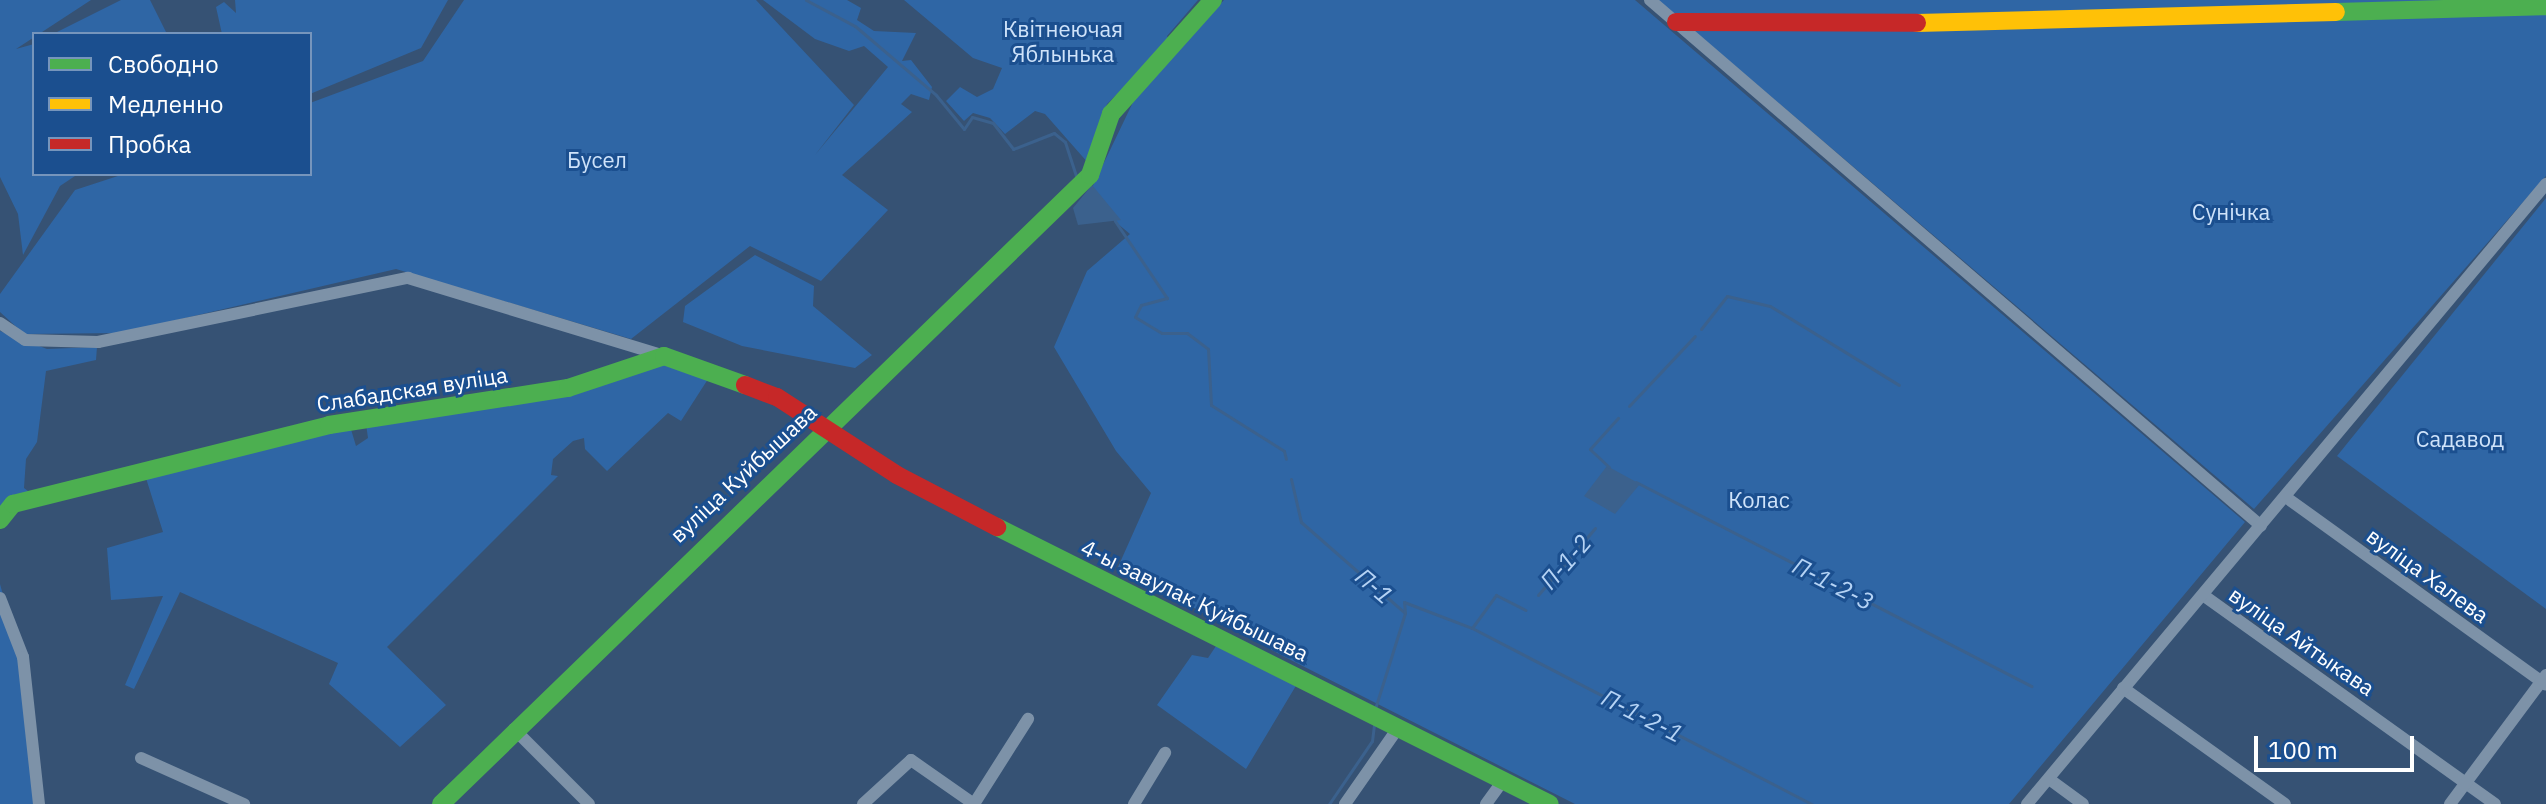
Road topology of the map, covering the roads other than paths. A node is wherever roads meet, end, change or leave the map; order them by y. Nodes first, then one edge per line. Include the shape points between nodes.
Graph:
1 (1213, 0) edge
2 (1650, 0) edge
3 (2546, 6) edge
4 (1676, 22) junction
5 (2546, 184) edge
6 (0, 323) edge
7 (664, 356) junction
8 (825, 429) junction
9 (2287, 498) junction
10 (0, 520) edge
11 (2261, 526) junction
12 (2203, 595) junction
13 (0, 598) edge
14 (2544, 680) edge
15 (2123, 688) junction
16 (1028, 719) dead end
17 (1398, 728) junction
18 (514, 729) junction
19 (1165, 753) dead end
20 (141, 758) dead end
21 (2049, 779) junction
22 (1503, 781) junction
23 (2465, 782) junction
24 (39, 804) edge
25 (244, 804) edge
26 (441, 804) edge
27 (589, 804) edge
28 (863, 804) edge
29 (974, 804) edge
30 (1134, 804) edge
31 (1345, 804) edge
32 (1486, 804) edge
33 (1550, 804) edge
34 (2027, 804) edge
35 (2083, 804) edge
36 (2285, 804) edge
37 (2450, 804) edge
38 (2495, 804) edge

1 - 8 street, вуліца Куйбышава via 1111,114 1082,183
2 - 4 street
3 - 4 street via 1835,25
4 - 11 street
5 - 9 street
6 - 7 street via 25,340 98,342 408,278
7 - 8 street via 748,382
7 - 10 street, Слабадская вуліца via 568,388 313,429 13,504
8 - 17 street, 4-ы завулак Куйбышава via 1052,556
8 - 18 street, вуліца Куйбышава
9 - 11 street
9 - 14 street, вуліца Халева
11 - 12 street
12 - 15 street
12 - 23 street, вуліца Айтыкава
13 - 24 street via 23,657
14 - 23 street
15 - 21 street
15 - 36 street
16 - 29 street
17 - 22 street, 4-ы завулак Куйбышава
17 - 31 street
18 - 26 street, вуліца Куйбышава
18 - 27 street
19 - 30 street
20 - 25 street
21 - 34 street
21 - 35 street
22 - 32 street
22 - 33 street, 4-ы завулак Куйбышава
23 - 37 street
23 - 38 street, вуліца Айтыкава
28 - 29 street via 911,760

